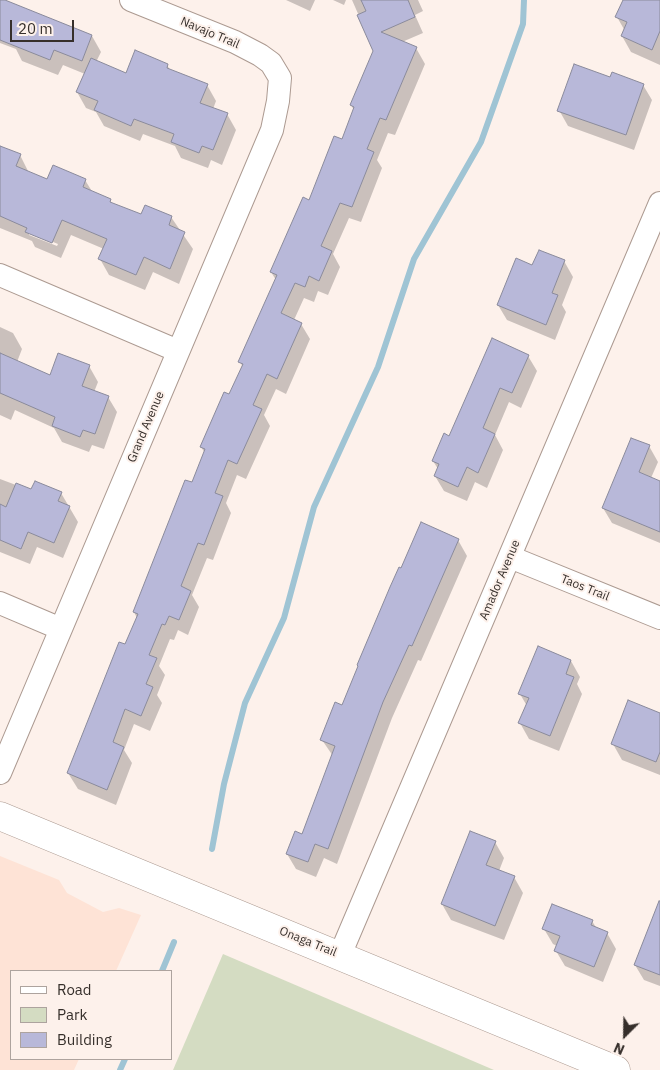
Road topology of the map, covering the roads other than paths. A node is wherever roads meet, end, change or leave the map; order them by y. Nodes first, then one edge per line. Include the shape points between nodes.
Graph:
1 (131, 0) edge
2 (280, 78) joint
3 (660, 204) edge
4 (0, 275) edge
5 (178, 351) junction
6 (510, 557) junction
7 (0, 603) edge
8 (660, 618) edge
9 (61, 629) junction
10 (0, 773) edge
11 (0, 816) edge
12 (340, 956) junction
13 (616, 1070) edge

1 - 2 street, Navajo Trail via 235,42 271,63
2 - 5 street, Grand Avenue via 272,130
3 - 6 street, Amador Avenue
4 - 5 street
5 - 9 street, Grand Avenue
6 - 8 street, Taos Trail
6 - 12 street, Amador Avenue
7 - 9 street
9 - 10 street, Grand Avenue
11 - 12 street, Onaga Trail
12 - 13 street, Onaga Trail

